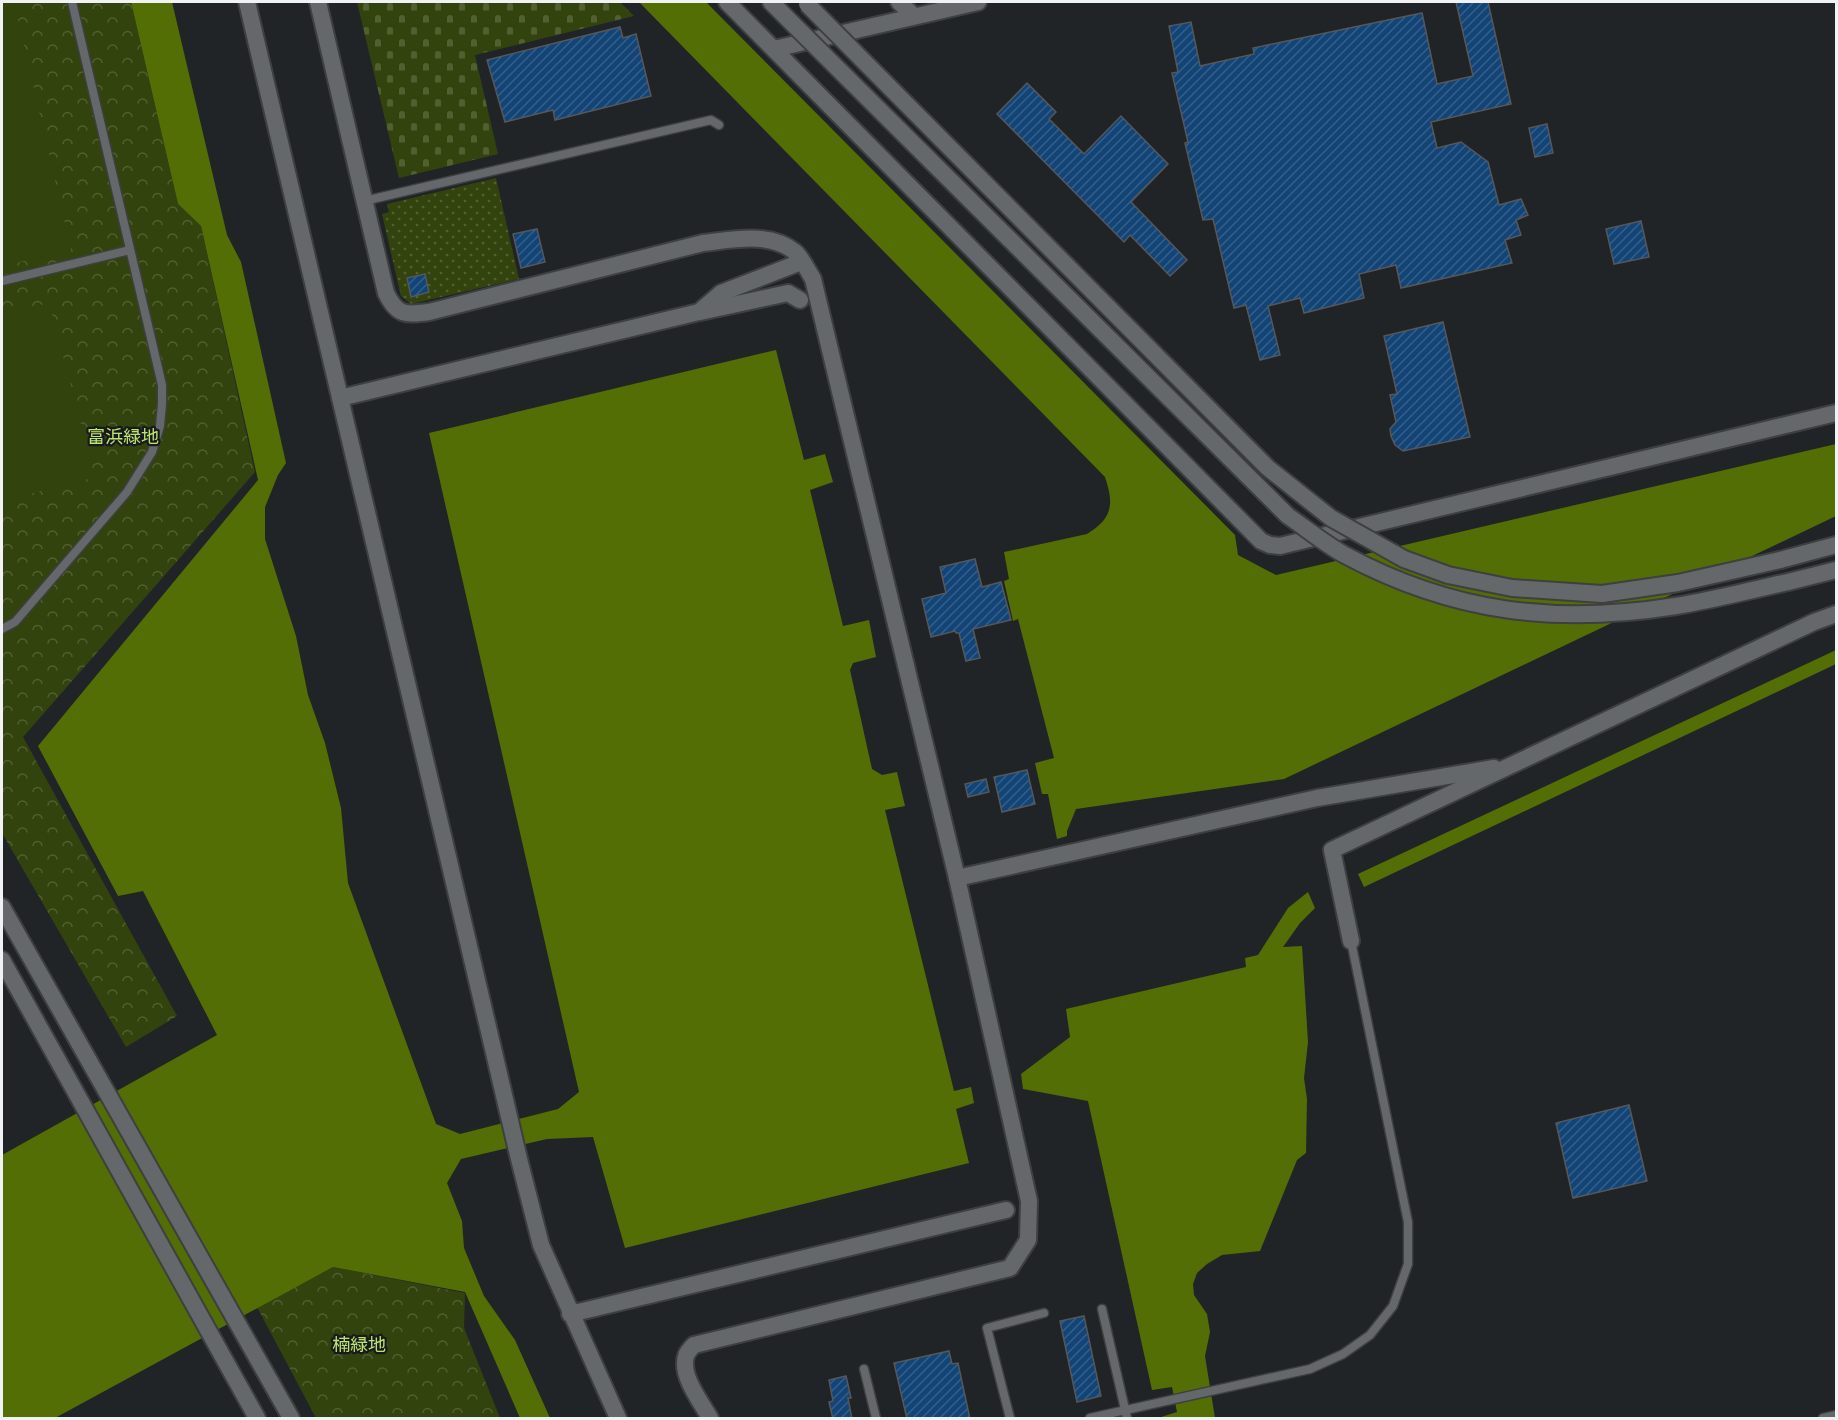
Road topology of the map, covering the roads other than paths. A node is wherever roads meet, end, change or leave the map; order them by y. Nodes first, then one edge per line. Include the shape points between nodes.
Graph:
1 (72, 2) edge
2 (247, 2) edge
3 (318, 2) edge
4 (727, 2) edge
5 (771, 2) edge
6 (899, 2) edge
7 (978, 2) edge
8 (806, 3) edge
9 (914, 16) junction
10 (774, 49) junction
11 (719, 125) dead end
12 (364, 201) junction
13 (130, 250) junction
14 (801, 261) junction
15 (2, 281) edge
16 (800, 300) dead end
17 (699, 312) junction
18 (340, 398) junction
19 (1836, 413) edge
20 (1836, 545) edge
21 (1836, 570) edge
22 (1836, 614) edge
23 (2, 629) edge
24 (1513, 765) junction
25 (957, 878) junction
26 (2, 907) edge
27 (1351, 941) joint
28 (2, 960) edge
29 (1006, 1210) dead end
30 (1102, 1310) dead end
31 (570, 1314) junction
32 (1044, 1314) dead end
33 (864, 1369) dead end
34 (1126, 1414) edge
35 (1836, 1415) edge
36 (257, 1419) edge
37 (291, 1419) edge
38 (618, 1419) edge
39 (710, 1419) edge
40 (876, 1419) edge
41 (1010, 1419) edge
42 (1090, 1419) edge
43 (1823, 1419) edge

1 - 13 lane
2 - 18 street
3 - 12 street
4 - 10 street
5 - 21 street, bridge via 1288,516 1344,554 1408,584 1461,602 1531,614 1599,615 1677,606
6 - 9 street
7 - 9 street
8 - 20 street, bridge via 1268,468 1331,518 1404,559 1448,575 1512,588 1602,594 1678,583
9 - 10 street
10 - 19 street via 1261,541 1270,545 1280,546
11 - 12 lane via 711,120
12 - 14 street via 386,293 392,305 407,315 703,243 741,238 774,241 795,252
13 - 15 lane
13 - 23 lane via 162,385 160,426 152,453 119,501 15,622
14 - 17 street via 721,293
14 - 25 street via 813,279
16 - 17 street via 788,293
17 - 18 street
18 - 31 street via 519,1159 541,1245
22 - 24 street
24 - 25 street via 1317,798
24 - 27 street via 1332,850
25 - 39 street via 1029,1201 1028,1240 1010,1268 694,1345 686,1354 684,1368
26 - 37 street
27 - 34 lane via 1408,1222 1408,1264 1393,1306 1370,1335 1343,1354 1310,1369 1169,1400
28 - 36 street
29 - 31 street
30 - 34 lane
31 - 38 street
32 - 41 lane via 987,1328
33 - 40 lane
34 - 42 lane
35 - 43 lane

